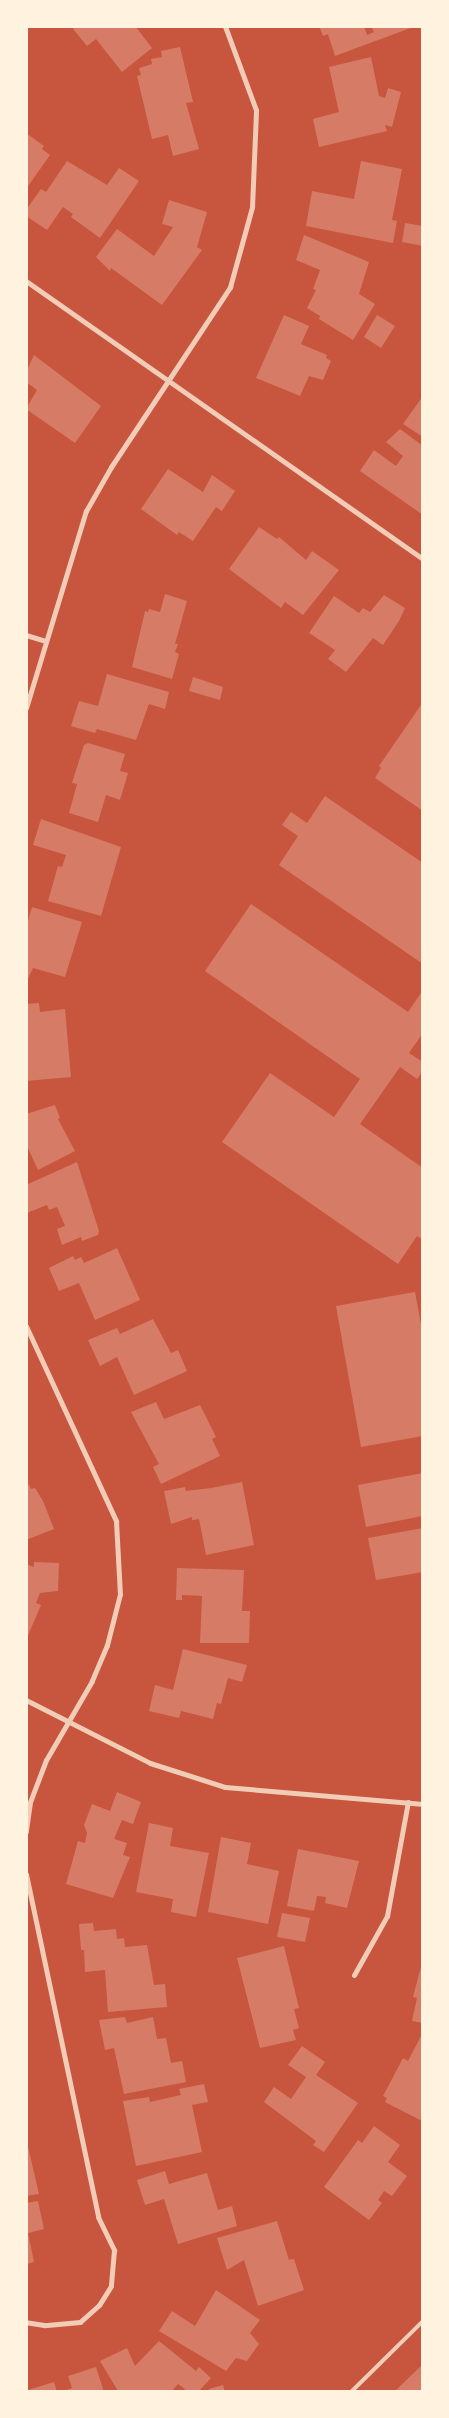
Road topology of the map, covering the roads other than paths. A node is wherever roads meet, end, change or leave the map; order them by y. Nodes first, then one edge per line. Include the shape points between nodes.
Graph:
1 (225, 26) edge
2 (26, 281) edge
3 (170, 381) junction
4 (423, 559) edge
5 (26, 635) edge
6 (46, 641) junction
7 (26, 708) edge
8 (26, 1326) edge
9 (26, 1700) edge
10 (67, 1723) junction
11 (408, 1802) junction
12 (423, 1804) edge
13 (26, 1832) edge
14 (26, 1874) edge
15 (354, 1975) dead end
16 (423, 2321) edge
17 (26, 2322) edge
18 (351, 2392) edge

1 - 3 street via 256,110 252,207 230,287
2 - 3 street
3 - 4 street
3 - 6 street via 111,467 86,511
5 - 6 street
6 - 7 street
8 - 10 street via 116,1521 120,1594 107,1645 92,1681
9 - 10 street
10 - 11 street via 150,1763 225,1787
10 - 13 street via 46,1760 33,1794
11 - 12 street
11 - 15 street via 388,1916
14 - 17 street via 98,2217 114,2250 111,2286 99,2305 80,2322 44,2325
16 - 18 lane

